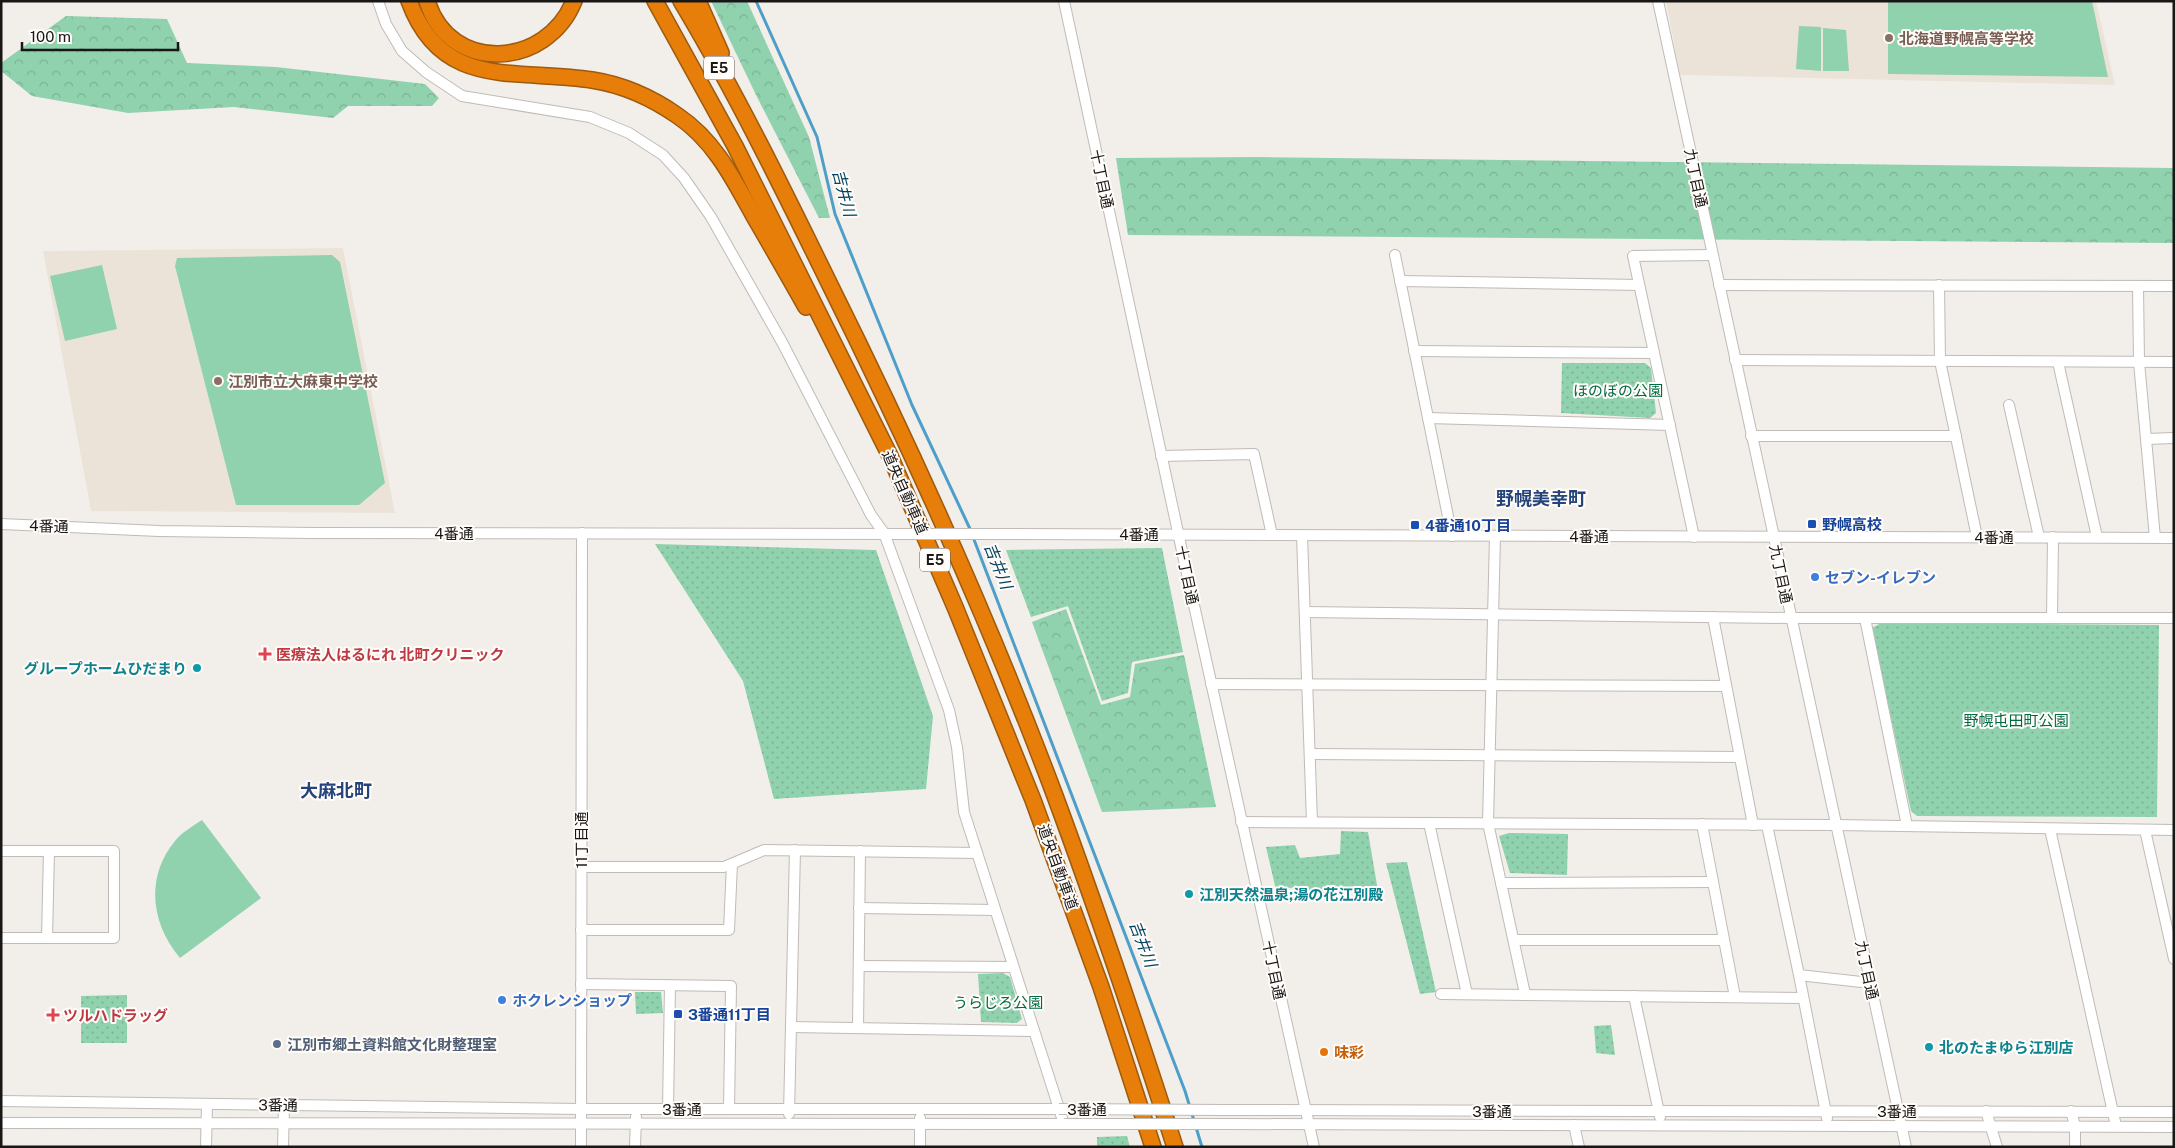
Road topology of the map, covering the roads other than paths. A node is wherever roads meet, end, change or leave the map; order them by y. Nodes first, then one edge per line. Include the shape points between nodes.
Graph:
1 (378, 1) edge
2 (409, 1) edge
3 (427, 1) edge
4 (574, 1) edge
5 (655, 1) edge
6 (681, 1) edge
7 (698, 1) edge
8 (1064, 1) edge
9 (1658, 1) edge
10 (756, 134) junction
11 (1395, 255) dead end
12 (1712, 255) junction
13 (1400, 281) junction
14 (1639, 285) junction
15 (1719, 285) junction
16 (1939, 285) junction
17 (2138, 286) junction
18 (2174, 286) edge
19 (1414, 351) junction
20 (1654, 353) junction
21 (1735, 360) junction
22 (1940, 361) junction
23 (2058, 362) junction
24 (2138, 362) junction
25 (2174, 362) edge
26 (2009, 404) dead end
27 (1428, 418) junction
28 (1670, 426) junction
29 (1751, 436) junction
30 (1956, 436) junction
31 (2146, 438) junction
32 (2174, 438) edge
33 (890, 456) junction
34 (1161, 456) junction
35 (1, 524) edge
36 (582, 533) junction
37 (884, 533) junction
38 (1178, 534) junction
39 (1272, 535) junction
40 (1302, 535) junction
41 (1452, 536) junction
42 (1495, 536) junction
43 (1694, 536) junction
44 (1772, 537) junction
45 (1977, 537) junction
46 (2039, 537) junction
47 (2053, 537) junction
48 (2097, 537) junction
49 (2155, 538) junction
50 (2174, 538) edge
51 (1305, 612) junction
52 (1493, 614) junction
53 (1713, 617) junction
54 (1790, 618) junction
55 (1865, 618) junction
56 (2052, 618) junction
57 (2174, 618) edge
58 (1211, 684) junction
59 (1307, 684) junction
60 (1492, 684) junction
61 (1726, 686) junction
62 (1310, 754) junction
63 (1490, 754) junction
64 (1740, 757) junction
65 (1241, 822) junction
66 (1312, 822) junction
67 (1429, 823) junction
68 (1488, 823) junction
69 (1702, 824) junction
70 (1753, 825) junction
71 (1767, 825) junction
72 (1835, 825) junction
73 (1907, 826) junction
74 (2050, 829) junction
75 (2145, 830) junction
76 (2174, 830) edge
77 (795, 850) junction
78 (1, 851) edge
79 (48, 851) junction
80 (860, 851) junction
81 (977, 853) junction
82 (732, 864) junction
83 (581, 866) junction
84 (1713, 882) junction
85 (1501, 883) junction
86 (859, 908) junction
87 (995, 910) junction
88 (581, 930) junction
89 (1, 938) edge
90 (47, 938) junction
91 (1514, 940) junction
92 (1724, 940) junction
93 (2174, 960) edge
94 (859, 966) junction
95 (1013, 967) junction
96 (1799, 975) junction
97 (1870, 982) junction
98 (581, 984) junction
99 (670, 986) junction
100 (1441, 994) dead end
101 (1467, 994) junction
102 (1525, 994) junction
103 (1634, 996) junction
104 (1735, 997) junction
105 (1802, 998) junction
106 (791, 1027) junction
107 (858, 1028) junction
108 (1033, 1031) junction
109 (1, 1101) edge
110 (207, 1104) junction
111 (284, 1105) junction
112 (581, 1109) junction
113 (636, 1109) junction
114 (668, 1109) junction
115 (730, 1109) junction
116 (789, 1109) junction
117 (920, 1109) junction
118 (1059, 1109) junction
119 (1305, 1111) junction
120 (1659, 1111) junction
121 (1826, 1111) junction
122 (1986, 1111) junction
123 (1898, 1112) junction
124 (2071, 1112) junction
125 (2113, 1112) junction
126 (2174, 1112) edge
127 (1, 1123) edge
128 (206, 1123) junction
129 (283, 1123) junction
130 (581, 1123) junction
131 (636, 1123) junction
132 (789, 1124) junction
133 (920, 1124) junction
134 (1064, 1124) junction
135 (1309, 1124) junction
136 (1574, 1125) junction
137 (1662, 1125) junction
138 (1828, 1125) junction
139 (1901, 1125) junction
140 (1991, 1126) junction
141 (2075, 1126) junction
142 (2116, 1126) junction
143 (2174, 1126) edge
144 (206, 1147) edge
145 (283, 1147) edge
146 (581, 1147) edge
147 (635, 1147) edge
148 (920, 1147) edge
149 (1153, 1147) edge
150 (1176, 1147) edge
151 (1314, 1147) edge
152 (1579, 1147) edge
153 (1906, 1147) edge
154 (1996, 1147) edge
155 (2075, 1147) edge

1 - 37 street via 386,24 402,51 462,96 590,117 629,133 668,161 711,216 783,344 871,515
2 - 33 highway via 422,30 432,43 463,64 497,73 618,85 664,106 699,133 727,168
3 - 4 highway via 446,34 473,50 502,56 535,44 550,34
5 - 33 highway, 道央自動車道 / E5 via 735,146
6 - 10 highway, 道央自動車道 / E5
7 - 10 highway
8 - 34 street, 十丁目通
9 - 12 street, 九丁目通
10 - 150 highway, 道央自動車道 / E5 via 915,460 976,600 1054,794 1121,979
11 - 13 street
12 - 14 street via 1633,256
12 - 15 street, 九丁目通
13 - 14 street
13 - 19 street
14 - 20 street
15 - 16 street
15 - 21 street, 九丁目通
16 - 17 street
16 - 22 street
17 - 18 street
17 - 24 street
19 - 20 street
19 - 27 street
20 - 28 street
21 - 22 street
21 - 29 street, 九丁目通
22 - 23 street
22 - 30 street
23 - 24 street
23 - 48 street
24 - 25 street
24 - 31 street
26 - 46 street
27 - 28 street
27 - 41 street
28 - 43 street
29 - 30 street
29 - 44 street, 九丁目通
30 - 45 street
31 - 32 street
31 - 49 street
33 - 149 highway, 道央自動車道 / E5 via 1034,800 1101,987
34 - 38 street, 十丁目通
34 - 39 street via 1254,454
35 - 36 street, 4番通 via 242,532
36 - 37 street, 4番通
36 - 83 street, 11丁目通
37 - 38 street, 4番通, bridge
37 - 81 street via 949,710 957,747 964,812
38 - 39 street, 4番通
38 - 58 street, 十丁目通
39 - 40 street, 4番通
40 - 41 street, 4番通
40 - 51 street
41 - 42 street, 4番通
42 - 43 street, 4番通
42 - 52 street
43 - 44 street, 4番通
44 - 45 street, 4番通
44 - 54 street, 九丁目通
45 - 46 street, 4番通
46 - 47 street, 4番通
47 - 48 street, 4番通
47 - 56 street
48 - 49 street, 4番通
49 - 50 street, 4番通
51 - 52 street
51 - 59 street
52 - 53 street
52 - 60 street
53 - 54 street
53 - 61 street
54 - 55 street
54 - 72 street, 九丁目通
55 - 56 street
55 - 73 street
56 - 57 street
58 - 59 street
58 - 65 street, 十丁目通
59 - 60 street
59 - 62 street
60 - 61 street
60 - 63 street
61 - 64 street
62 - 63 street
62 - 66 street
63 - 64 street
63 - 68 street
64 - 70 street
65 - 66 street
65 - 119 street, 十丁目通
66 - 67 street
67 - 68 street
67 - 101 street
68 - 69 street
68 - 85 street
69 - 70 street
69 - 84 street
70 - 71 street
71 - 72 street
71 - 96 street
72 - 73 street
72 - 97 street, 九丁目通
73 - 74 street
74 - 75 street
74 - 125 street
75 - 76 street
75 - 93 street
77 - 80 street
77 - 82 street via 764,850
77 - 106 street
78 - 79 street
79 - 90 street
79 - 90 street via 114,851 114,938
80 - 81 street
80 - 86 street
81 - 87 street
82 - 83 street via 724,867
82 - 88 street via 729,930
83 - 88 street, 11丁目通
84 - 85 street
84 - 92 street
85 - 91 street
86 - 87 street
86 - 94 street
87 - 95 street
88 - 98 street, 11丁目通
89 - 90 street
91 - 92 street
91 - 102 street
92 - 104 street
94 - 95 street
94 - 107 street
95 - 108 street
96 - 97 street
96 - 105 street
97 - 123 street, 九丁目通
98 - 99 street
98 - 112 street, 11丁目通
99 - 114 street
99 - 115 street via 731,986
100 - 101 street
101 - 102 street
102 - 103 street
103 - 104 street
103 - 120 street
104 - 105 street
105 - 121 street
106 - 107 street
106 - 116 street
107 - 108 street
108 - 118 street
109 - 110 street, 3番通
110 - 111 street, 3番通
110 - 128 street
111 - 112 street, 3番通
111 - 129 street
112 - 113 street, 3番通
112 - 130 street, 11丁目通
113 - 114 street, 3番通
113 - 131 street
114 - 115 street, 3番通
115 - 116 street, 3番通
116 - 117 street, 3番通
116 - 132 street
117 - 118 street, 3番通
117 - 133 street
118 - 119 street, 3番通, bridge
118 - 134 street
119 - 120 street, 3番通
119 - 135 street, 十丁目通
120 - 121 street, 3番通
120 - 137 street
121 - 123 street, 3番通
121 - 138 street
122 - 123 street, 3番通
122 - 124 street, 3番通
122 - 140 street
123 - 139 street, 九丁目通
124 - 125 street, 3番通
124 - 141 street
125 - 126 street, 3番通
125 - 142 street
127 - 128 street, 3番通
128 - 129 street, 3番通
128 - 144 street
129 - 130 street, 3番通
129 - 145 street
130 - 131 street, 3番通
130 - 146 street, 11丁目通
131 - 132 street, 3番通
131 - 147 street
132 - 133 street, 3番通
133 - 134 street, 3番通
133 - 148 street
134 - 135 street, 3番通, bridge
135 - 136 street, 3番通
135 - 151 street, 十丁目通
136 - 137 street, 3番通
136 - 152 street
137 - 138 street, 3番通
138 - 139 street, 3番通
139 - 140 street, 3番通
139 - 153 street, 九丁目通
140 - 141 street, 3番通
140 - 154 street
141 - 142 street, 3番通
141 - 155 street
142 - 143 street, 3番通

